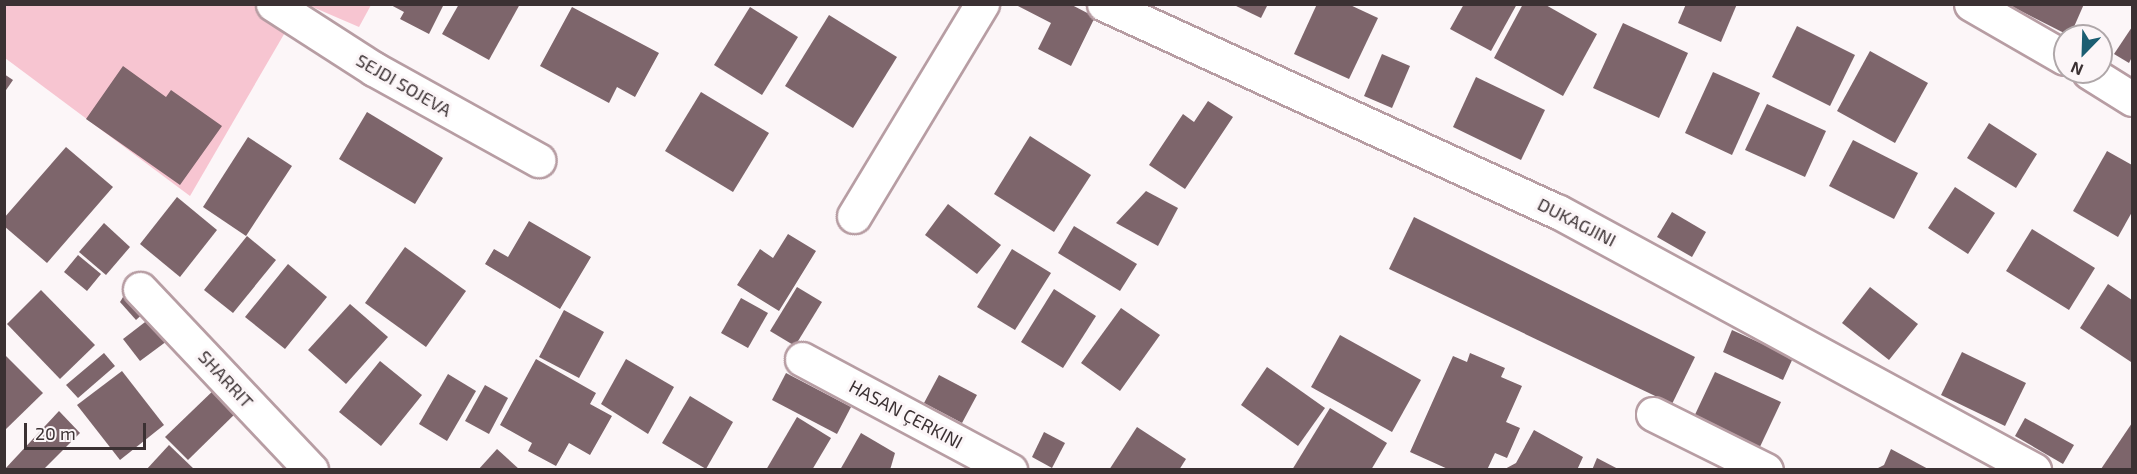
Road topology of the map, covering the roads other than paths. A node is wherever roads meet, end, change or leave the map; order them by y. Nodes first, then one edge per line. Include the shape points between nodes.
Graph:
1 (273, 4) edge
2 (982, 4) edge
3 (1104, 4) edge
4 (1971, 4) edge
5 (2053, 51) edge
6 (2109, 84) edge
7 (2133, 99) edge
8 (538, 160) dead end
9 (854, 216) dead end
10 (140, 289) dead end
11 (802, 359) dead end
12 (1653, 414) dead end
13 (311, 470) edge
14 (1010, 470) edge
15 (1766, 470) edge
16 (2034, 470) edge

1 - 8 street, SEJDI SOJEVA via 374,69
2 - 9 street
3 - 16 street, DUKAGJINI via 1557,211
4 - 5 street
6 - 7 street
10 - 13 street, SHARRIT
11 - 14 street, HASAN ÇERKINI
12 - 15 street

